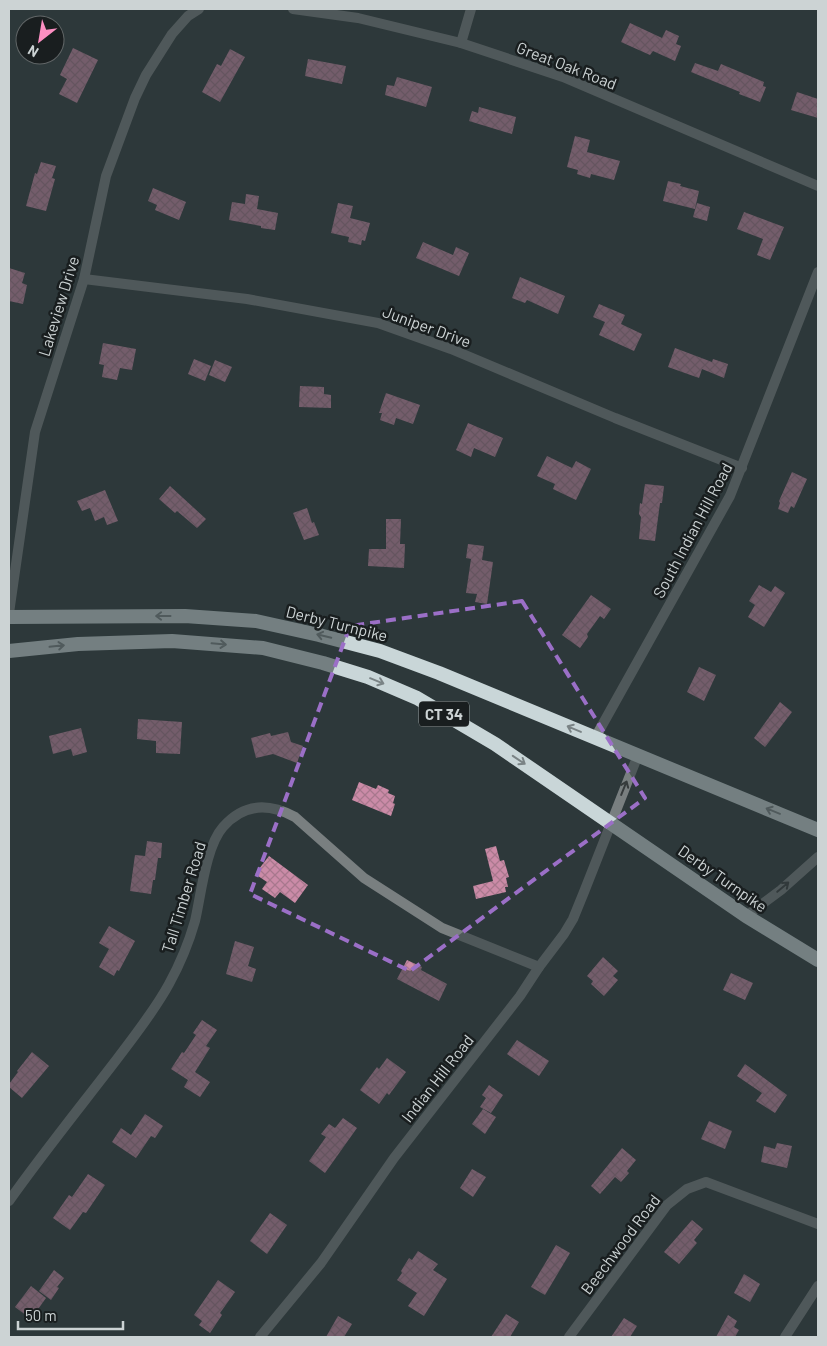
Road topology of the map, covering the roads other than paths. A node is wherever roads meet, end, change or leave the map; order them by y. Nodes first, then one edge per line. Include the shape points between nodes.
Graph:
1 (199, 9) edge
2 (293, 9) edge
3 (471, 9) edge
4 (461, 43) junction
5 (818, 186) edge
6 (818, 272) edge
7 (84, 280) junction
8 (742, 468) junction
9 (9, 615) edge
10 (9, 651) edge
11 (595, 738) junction
12 (638, 755) junction
13 (611, 822) junction
14 (818, 830) edge
15 (818, 857) edge
16 (746, 916) junction
17 (818, 960) edge
18 (539, 967) junction
19 (9, 1201) edge
20 (818, 1224) edge
21 (818, 1286) edge
22 (260, 1337) edge
23 (569, 1337) edge
24 (785, 1337) edge

1 - 7 street, Lakeview Drive via 182,23 159,52 132,107 106,176
2 - 4 street, Great Oak Road via 358,18
3 - 4 street
4 - 5 street, Great Oak Road via 563,77
6 - 8 street, South Indian Hill Road
7 - 8 street, Juniper Drive via 248,299 378,323 451,349
7 - 9 street, Lakeview Drive via 35,432
8 - 11 street, South Indian Hill Road via 730,496
11 -> 9 highway, Derby Turnpike / CT 34 via 439,673 380,651 319,635 256,622 185,616
10 -> 13 highway, Derby Turnpike / CT 34 via 78,644 172,641 263,648 323,663 368,677 417,698 495,744
11 - 12 highway, Derby Turnpike / CT 34
13 -> 12 street
14 -> 12 highway, Derby Turnpike / CT 34
13 - 16 highway, Derby Turnpike / CT 34
13 - 18 street, Indian Hill Road via 573,919
16 -> 15 street
16 - 17 highway, Derby Turnpike / CT 34
18 - 19 street, Tall Timber Road via 442,928 364,878 295,817 282,810 249,808 222,827 214,842 195,921 169,985
18 - 22 street, Indian Hill Road via 394,1158 321,1263
20 - 23 street, Beechwood Road via 706,1182 687,1189 667,1205
21 - 24 street

